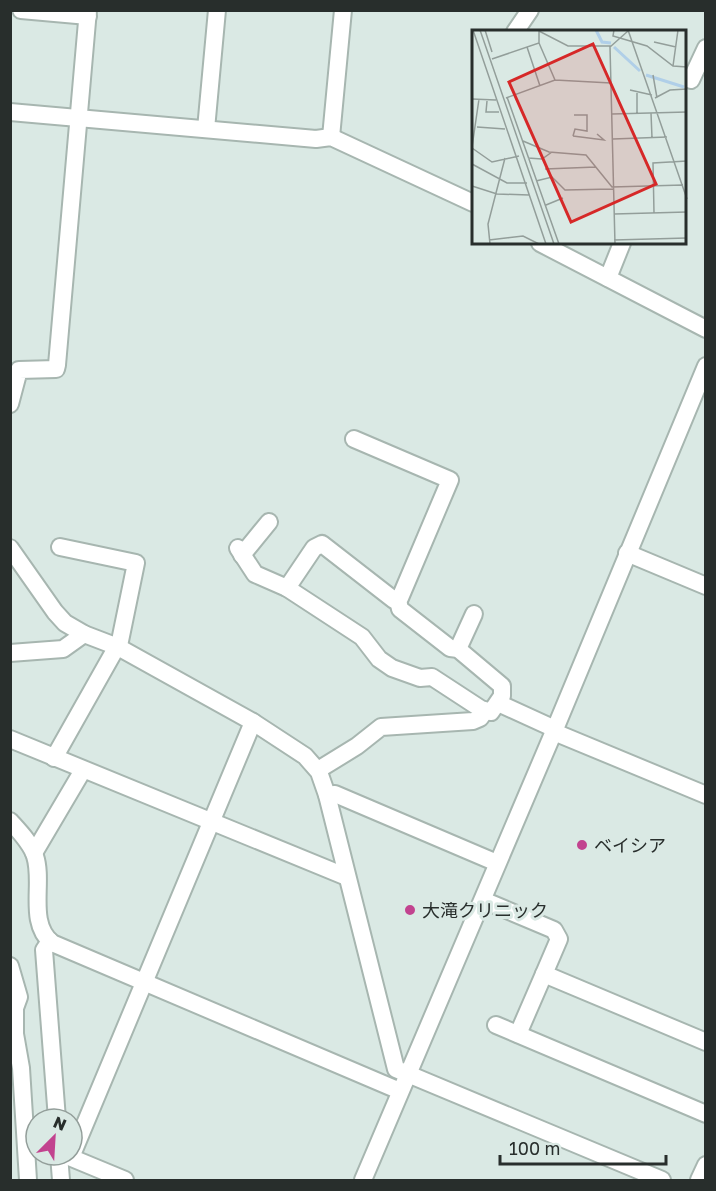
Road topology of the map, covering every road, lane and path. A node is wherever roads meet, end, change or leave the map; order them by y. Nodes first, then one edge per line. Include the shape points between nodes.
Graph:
1 (21, 10) edge
2 (218, 10) edge
3 (343, 10) edge
4 (530, 10) edge
5 (88, 13) edge
6 (516, 30) edge
7 (705, 48) edge
8 (691, 80) dead end
9 (10, 112) edge
10 (80, 117) junction
11 (206, 129) junction
12 (331, 137) junction
13 (472, 203) edge
14 (542, 244) edge
15 (622, 244) edge
16 (608, 278) junction
17 (705, 329) edge
18 (705, 366) edge
19 (10, 404) edge
20 (354, 439) dead end
21 (269, 522) dead end
22 (60, 547) dead end
23 (10, 548) edge
24 (627, 553) junction
25 (284, 586) junction
26 (705, 586) edge
27 (398, 600) junction
28 (474, 614) dead end
29 (84, 634) junction
30 (118, 647) junction
31 (458, 649) junction
32 (10, 653) edge
33 (492, 707) junction
34 (253, 722) junction
35 (554, 731) junction
36 (10, 739) edge
37 (54, 758) junction
38 (84, 770) junction
39 (318, 770) junction
40 (327, 795) junction
41 (705, 795) edge
42 (10, 820) edge
43 (210, 822) junction
44 (34, 853) junction
45 (497, 863) junction
46 (347, 877) junction
47 (483, 900) junction
48 (50, 941) junction
49 (10, 966) edge
50 (544, 974) junction
51 (143, 982) junction
52 (496, 1025) dead end
53 (518, 1034) junction
54 (705, 1042) edge
55 (408, 1073) junction
56 (400, 1090) junction
57 (56, 1107) edge
58 (705, 1114) edge
59 (84, 1117) edge
60 (84, 1163) edge
61 (705, 1165) edge
62 (28, 1180) edge
63 (125, 1180) edge
64 (363, 1180) edge
65 (662, 1180) edge
66 (699, 1180) edge

1 - 5 street
2 - 11 street
3 - 12 street
4 - 6 street
5 - 10 street
7 - 8 street
9 - 10 street
10 - 11 street
10 - 19 street via 57,365 56,369 19,370
11 - 12 street
12 - 13 street
14 - 16 street
15 - 16 street
16 - 17 street
18 - 24 street
20 - 27 street via 450,480
21 - 25 street via 240,551 255,574
22 - 30 street via 136,563
23 - 29 street via 55,612
24 - 26 street
24 - 35 street
25 - 27 street via 314,548 322,544
25 - 33 street via 362,637 379,659 392,668 420,678 432,677
27 - 31 street via 400,609 450,648
28 - 31 street
29 - 30 street
29 - 32 street via 63,649
30 - 34 street
30 - 37 street
31 - 33 street via 502,686
33 - 35 street
33 - 39 street via 473,721 381,727
34 - 39 street via 305,756
34 - 43 street
35 - 41 street
35 - 45 street
36 - 37 street
37 - 38 street
38 - 43 street
38 - 44 street
39 - 40 street
40 - 45 street via 336,794
40 - 46 street
42 - 44 street
43 - 46 street
43 - 51 street
44 - 48 street via 40,924
45 - 47 street
46 - 55 street via 395,1067
47 - 50 street via 554,930 559,939
47 - 55 street
48 - 51 street
48 - 57 street via 44,950
49 - 62 street via 19,998 15,1034
50 - 53 street
50 - 54 street
51 - 56 street
51 - 59 street
52 - 53 street
53 - 58 street
55 - 56 street
55 - 65 street
56 - 64 street
60 - 63 street
61 - 66 street

